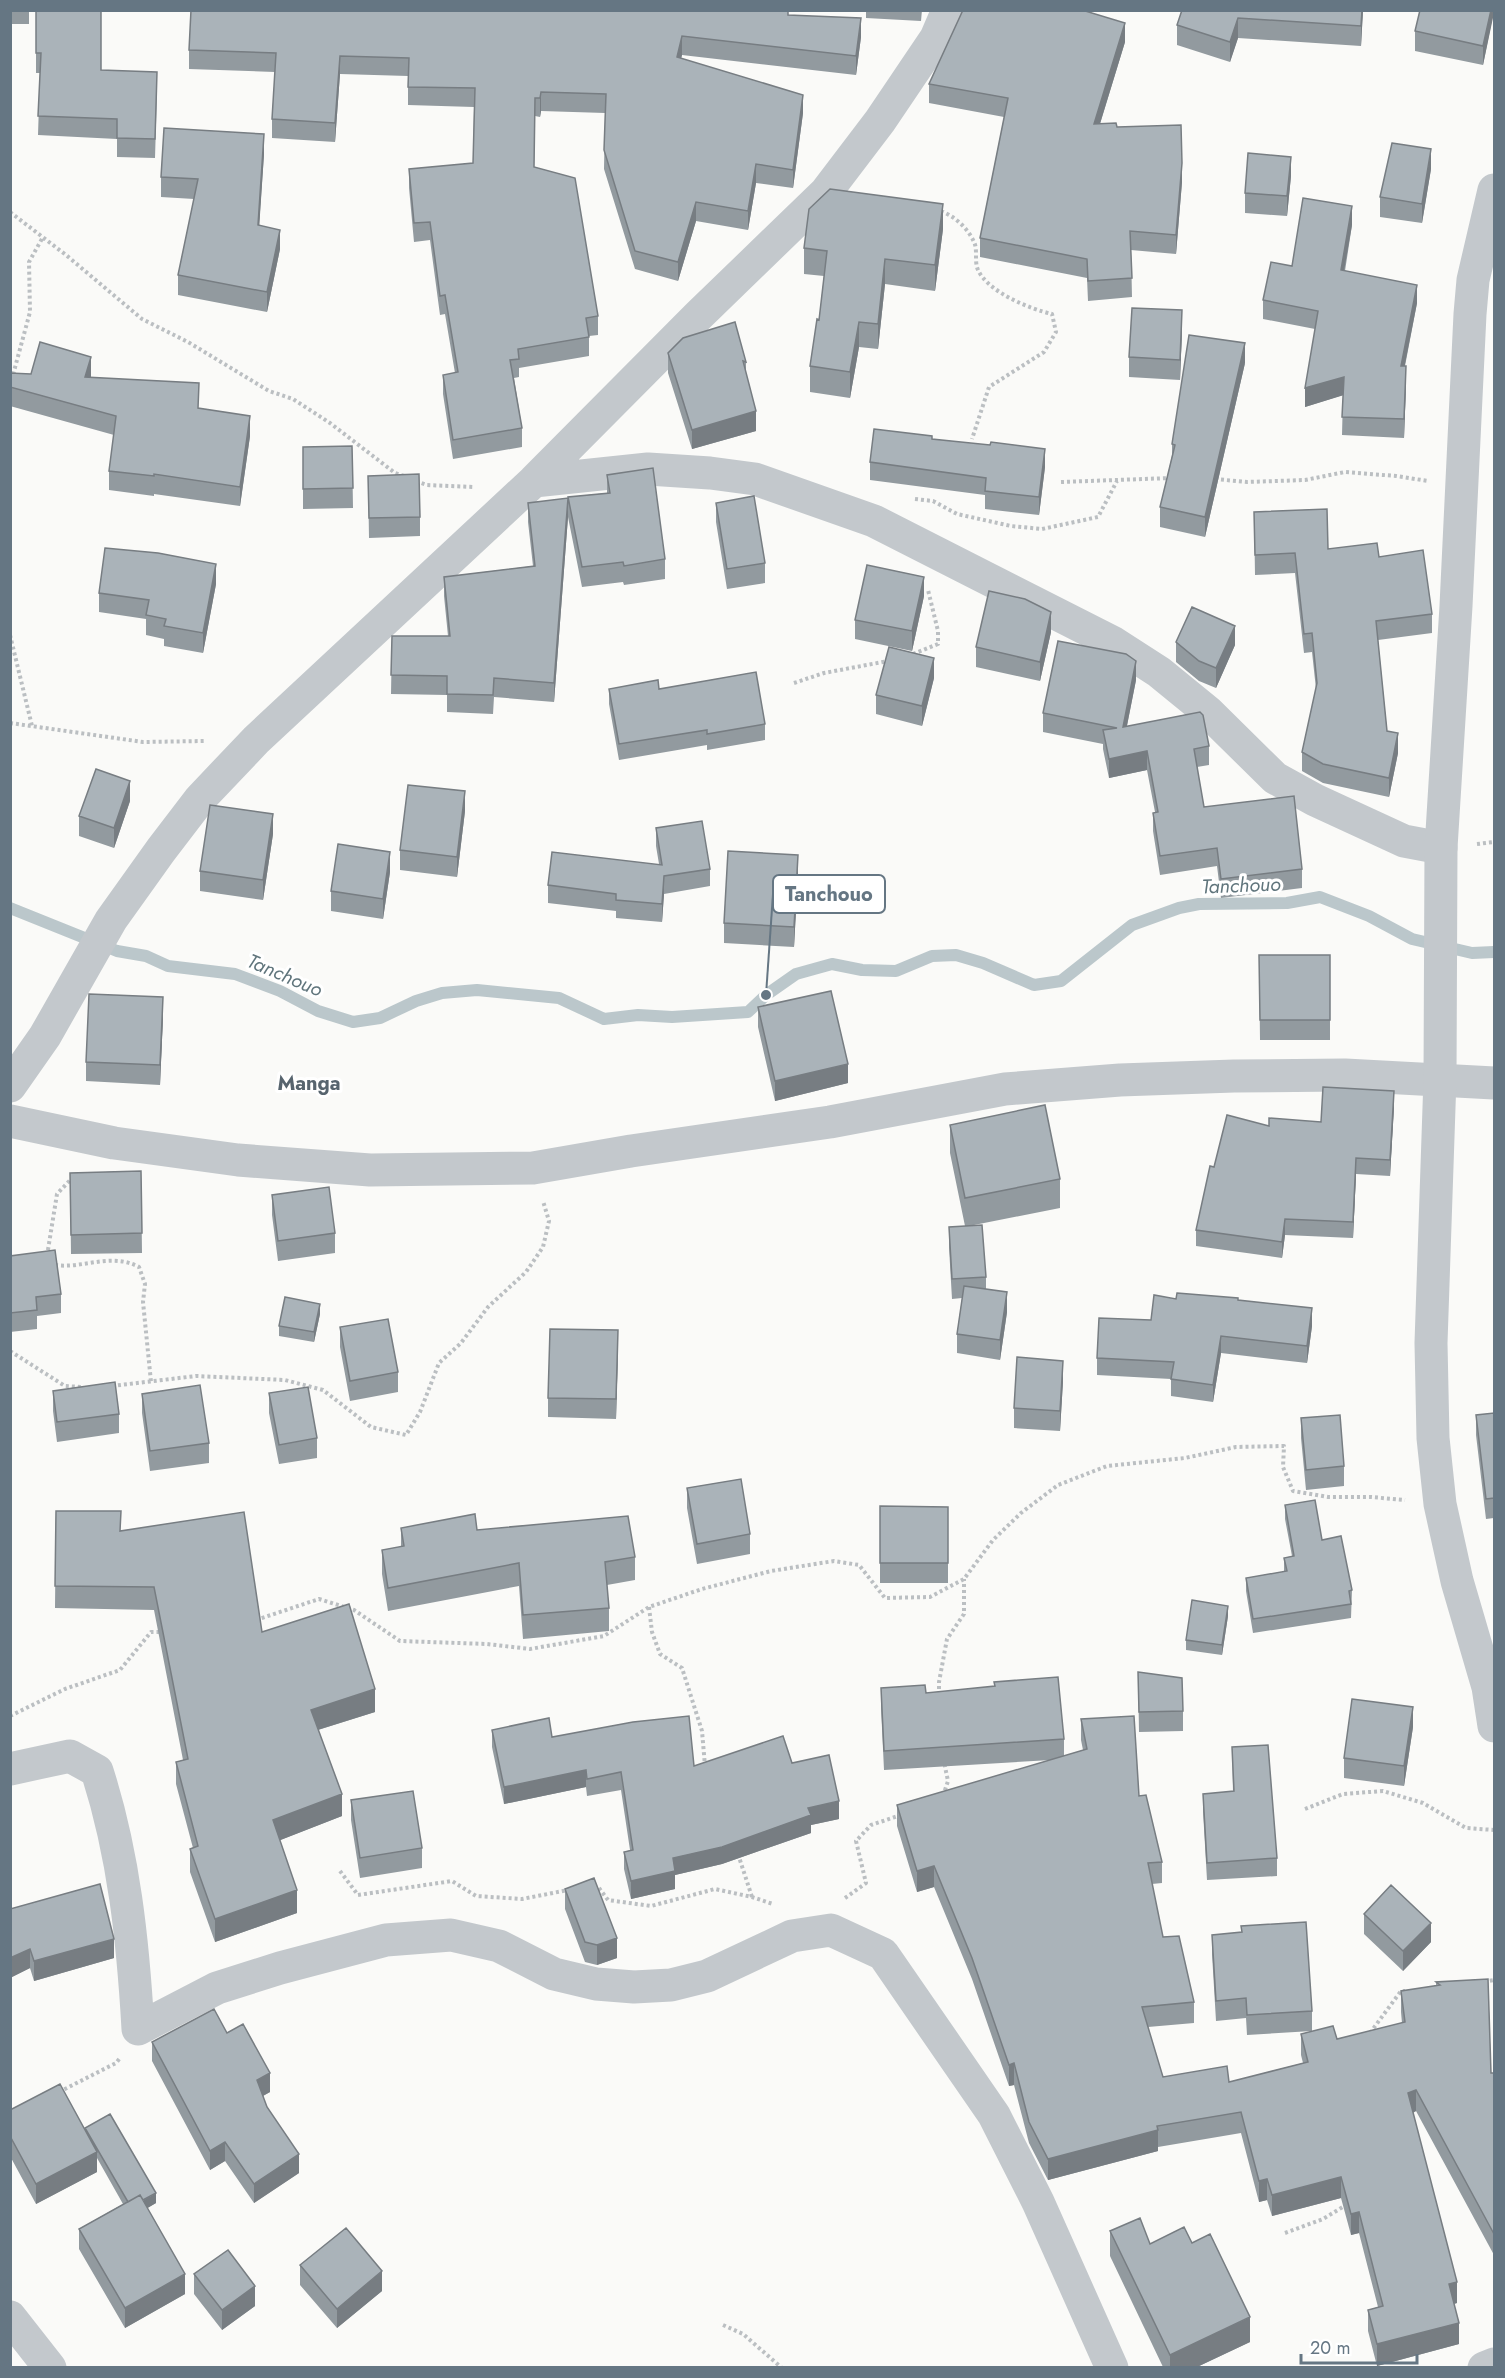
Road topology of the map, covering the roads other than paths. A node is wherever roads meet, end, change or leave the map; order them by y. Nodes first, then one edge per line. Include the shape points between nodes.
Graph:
1 (948, 10) edge
2 (1494, 190) edge
3 (534, 481) junction
4 (1441, 848) junction
5 (1440, 1078) junction
6 (1494, 1083) edge
7 (10, 1086) edge
8 (10, 1121) edge
9 (1494, 1726) edge
10 (10, 1769) edge
11 (10, 2317) edge
12 (1494, 2364) edge
13 (50, 2367) edge
14 (1112, 2367) edge
15 (1484, 2367) edge

1 - 3 street via 936,38 826,192
2 - 4 street via 1473,280 1470,314
3 - 4 street via 648,469 710,473 755,479 874,521 1114,643 1159,672 1208,712 1275,778 1315,801 1404,841
3 - 7 street via 256,740 200,799 111,920 45,1036
4 - 5 street
5 - 6 street
5 - 8 street via 1234,1076 1005,1089 830,1122 533,1168 370,1170 238,1160 114,1143
5 - 9 street via 1431,1343 1433,1438 1440,1504 1457,1581 1488,1687
10 - 14 street via 70,1756 97,1772 120,1855 134,1956 138,2029 217,1988 386,1940 451,1935 499,1946 554,1974 596,1984 634,1987 671,1985 707,1976 792,1936 831,1930 883,1954 994,2115
11 - 13 street
12 - 15 street

